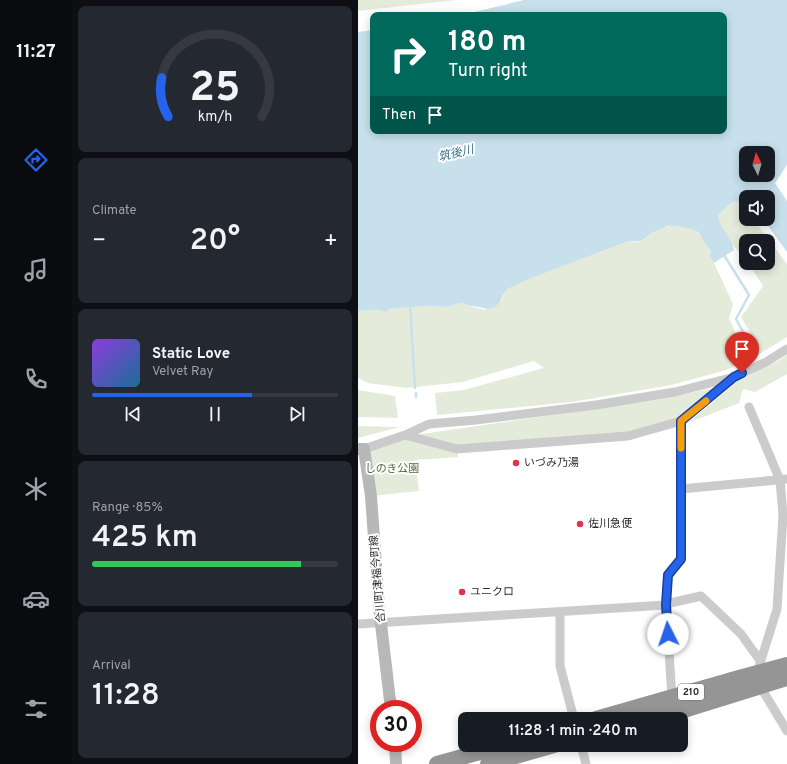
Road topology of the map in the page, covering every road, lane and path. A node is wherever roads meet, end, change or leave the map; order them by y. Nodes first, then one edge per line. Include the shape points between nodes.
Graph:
1 (787, 349) edge
2 (734, 377) junction
3 (749, 406) dead end
4 (681, 421) junction
5 (406, 434) junction
6 (361, 449) edge
7 (783, 480) edge
8 (681, 489) junction
9 (666, 605) junction
10 (560, 613) junction
11 (381, 623) junction
12 (358, 624) edge
13 (787, 665) edge
14 (759, 674) junction
15 (787, 678) edge
16 (672, 698) junction
17 (390, 700) edge
18 (572, 712) edge
19 (621, 712) edge
20 (677, 712) edge
21 (787, 730) edge
22 (395, 752) edge
23 (481, 752) edge
24 (530, 752) edge
25 (583, 752) edge
26 (396, 764) edge
27 (437, 764) edge
28 (488, 764) edge
29 (586, 764) edge

1 - 2 street
2 - 4 street
2 - 5 street via 675,392 596,405 429,424
3 - 7 street
4 - 5 street via 628,436 457,449
4 - 8 street
5 - 6 street
6 - 11 street, 合川町津福今町線 via 371,496
7 - 8 street
7 - 14 street via 777,609
8 - 9 street via 681,559 668,575
9 - 10 street
9 - 14 street via 701,596 741,634
9 - 16 street
10 - 11 street
10 - 18 street via 560,666
11 - 12 street
11 - 17 street, 合川町津福今町線
13 - 14 highway, 210
14 - 15 highway, 210
14 - 16 highway, 210
14 - 20 highway, 210
14 - 21 street
16 - 19 highway, 210
22 - 26 street
23 - 27 highway
24 - 28 highway
25 - 29 street

